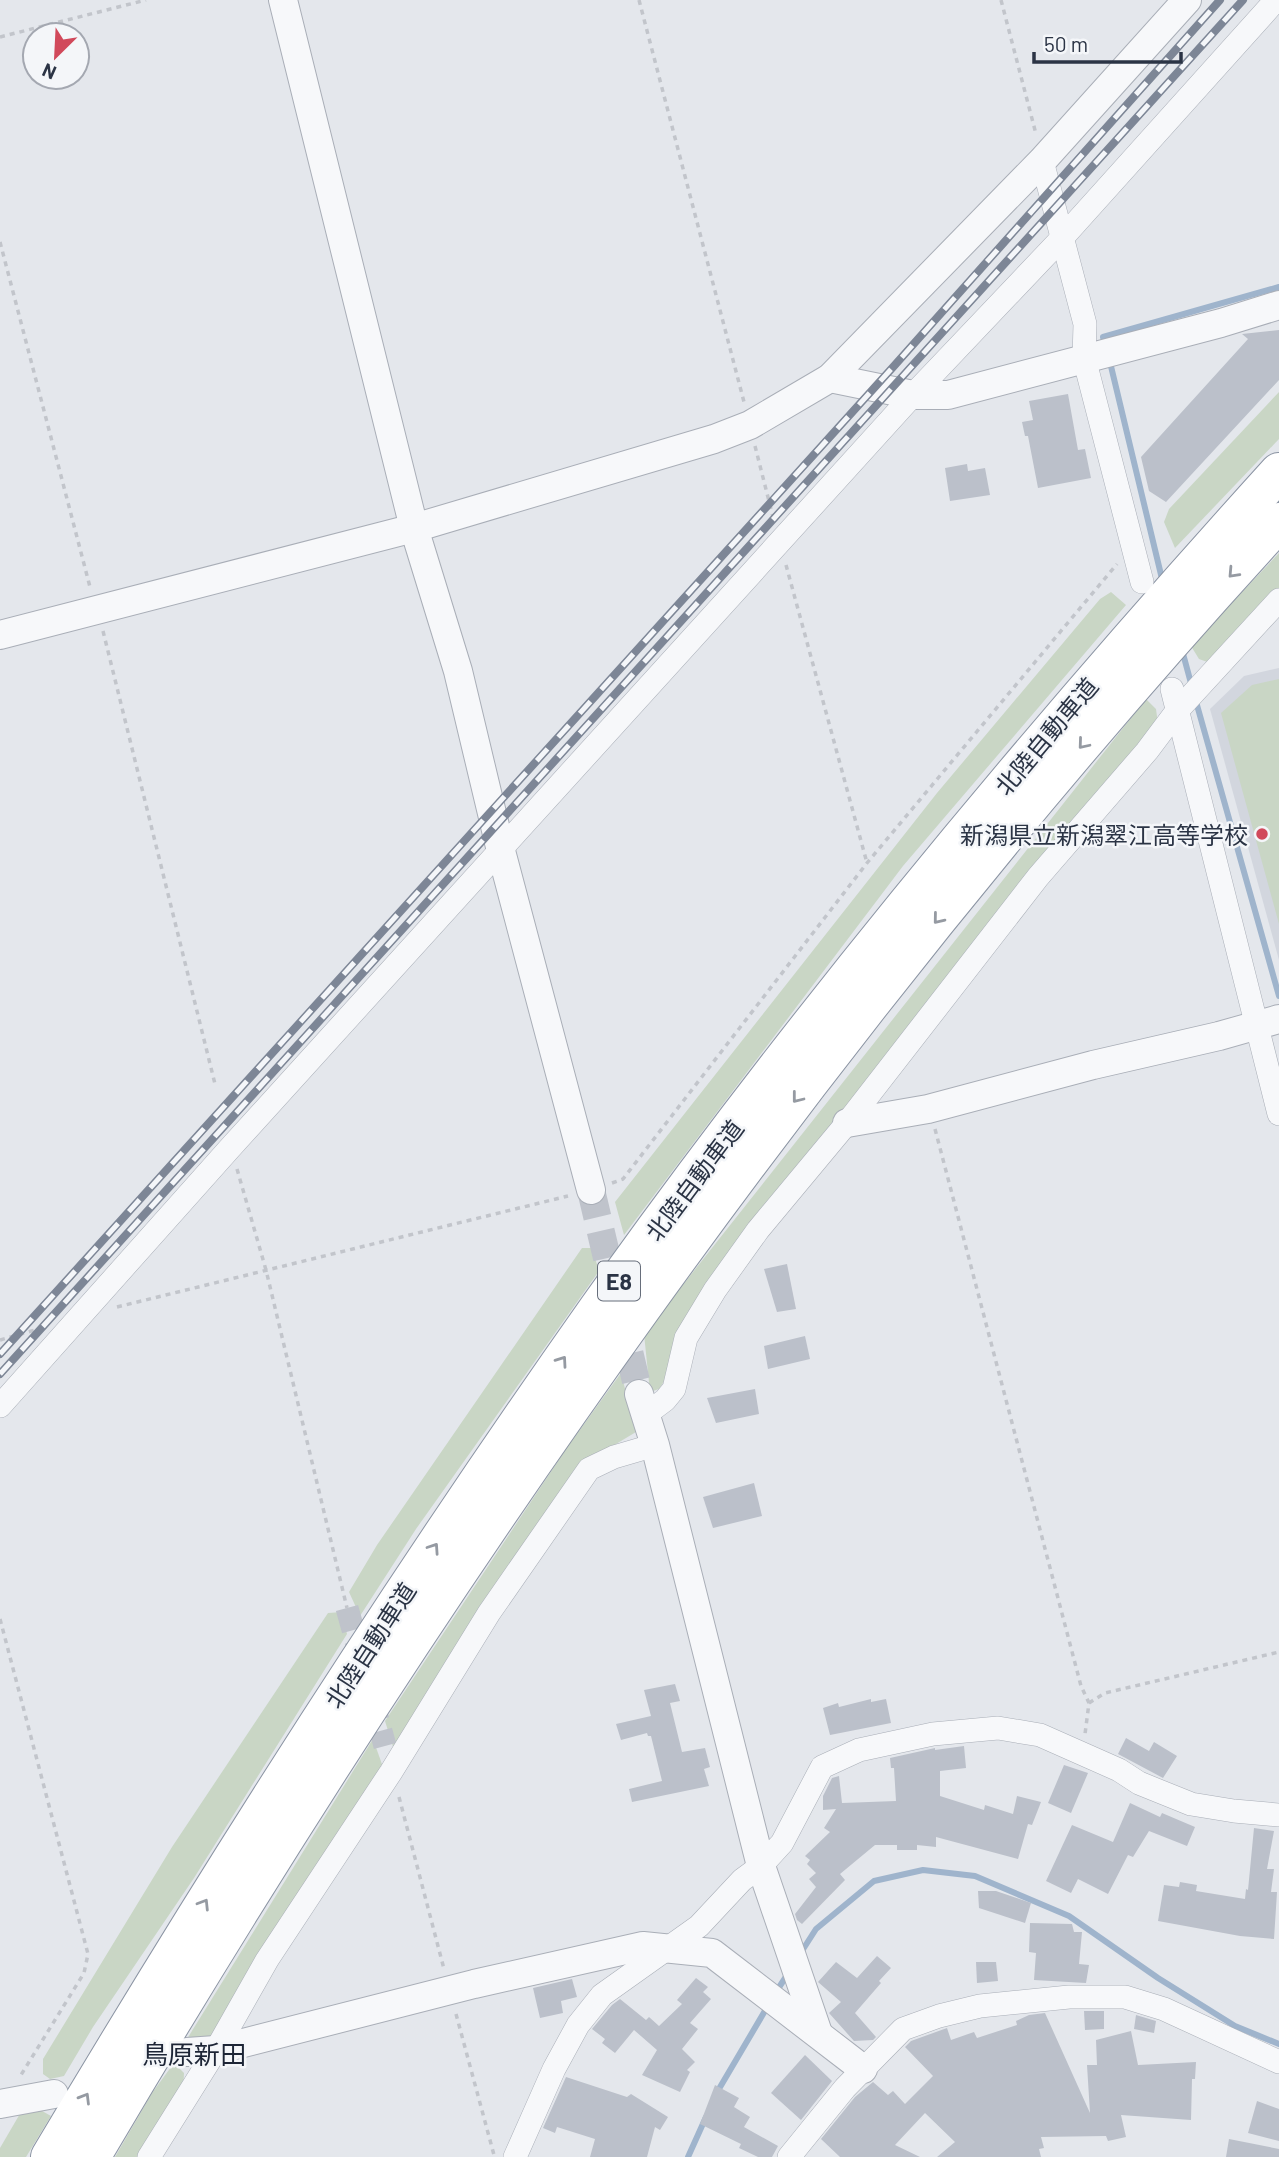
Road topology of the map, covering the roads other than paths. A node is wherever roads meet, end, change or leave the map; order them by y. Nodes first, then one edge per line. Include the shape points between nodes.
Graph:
1 (283, 0) edge
2 (1187, 0) edge
3 (1276, 0) edge
4 (1042, 162) junction
5 (1063, 237) junction
6 (1279, 305) edge
7 (1084, 358) junction
8 (831, 378) junction
9 (913, 395) junction
10 (1279, 471) edge
11 (1279, 522) edge
12 (414, 528) junction
13 (1142, 582) dead end
14 (1279, 600) edge
15 (0, 635) edge
16 (1174, 700) junction
17 (501, 850) junction
18 (1267, 1022) edge
19 (1279, 1114) edge
20 (847, 1123) junction
21 (591, 1190) tunnel mouth
22 (642, 1405) joint
23 (0, 1406) edge
24 (655, 1445) junction
25 (1279, 1815) edge
26 (761, 1866) junction
27 (667, 1950) junction
28 (818, 2033) junction
29 (216, 2050) junction
30 (187, 2052) dead end
31 (1279, 2062) edge
32 (863, 2069) junction
33 (54, 2094) dead end
34 (2, 2104) edge
35 (51, 2157) edge
36 (91, 2157) edge
37 (149, 2157) edge
38 (515, 2157) edge
39 (789, 2157) edge

1 - 12 street
2 - 4 street
3 - 5 street
4 - 5 street
4 - 8 street
5 - 7 street via 1085,324
5 - 9 street
6 - 7 street
7 - 9 street via 948,396
7 - 13 street
8 - 9 street
8 - 12 street via 750,425 714,439
9 - 17 street
35 -> 10 highway, 北陸自動車道 / E8 via 383,1624 608,1296 831,999 947,854 1062,715
11 -> 36 highway, 北陸自動車道 / E8 via 1086,740 968,883 743,1169 634,1319 412,1639
12 - 15 street
12 - 17 street via 458,671
14 - 16 street
16 - 18 street
16 - 20 street via 1147,751 1038,877
17 - 21 street
17 - 23 street
18 - 19 street
18 - 20 street via 928,1109
20 - 22 street via 715,1290 686,1338 674,1389 665,1400
22 - 24 street
24 - 26 street
24 - 29 street via 589,1469 489,1614 267,1960
25 - 26 street via 1191,1804 1040,1735 998,1728 933,1734 859,1750 822,1767 782,1843
26 - 27 street
26 - 28 street
27 - 28 street via 712,1953
27 - 29 street via 643,1946
27 - 38 street via 603,1995 578,2025
28 - 32 street
29 - 30 street
29 - 37 street
31 - 32 street via 1164,2009 1125,1997 1069,1997 980,2006 939,2016 903,2029
32 - 39 street
33 - 34 street

